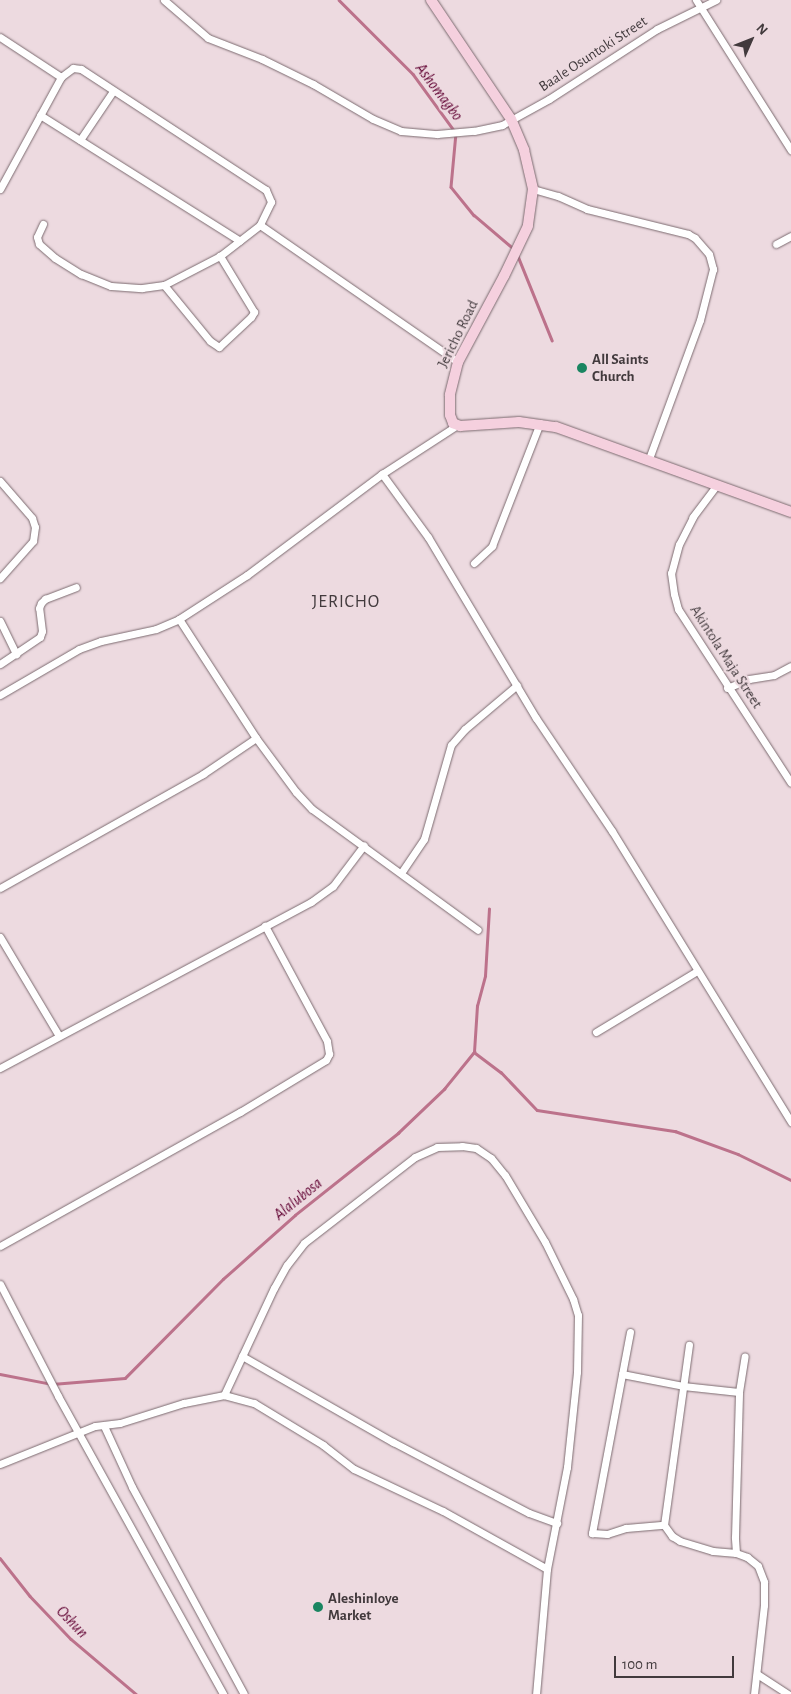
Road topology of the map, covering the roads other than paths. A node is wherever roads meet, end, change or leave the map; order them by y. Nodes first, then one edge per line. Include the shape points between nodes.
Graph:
1 (164, 0) edge
2 (431, 0) edge
3 (716, 0) edge
4 (698, 3) edge
5 (0, 37) edge
6 (61, 77) junction
7 (113, 91) junction
8 (40, 115) junction
9 (511, 119) junction
10 (80, 140) junction
11 (791, 150) edge
12 (0, 189) edge
13 (533, 189) junction
14 (43, 224) dead end
15 (260, 225) junction
16 (791, 236) edge
17 (240, 241) junction
18 (776, 244) dead end
19 (220, 256) junction
20 (164, 285) junction
21 (458, 362) junction
22 (540, 423) junction
23 (456, 426) junction
24 (648, 460) junction
25 (382, 474) junction
26 (0, 481) edge
27 (716, 486) junction
28 (791, 512) edge
29 (474, 563) dead end
30 (0, 578) edge
31 (76, 588) dead end
32 (179, 618) junction
33 (0, 621) edge
34 (16, 654) junction
35 (0, 664) edge
36 (791, 666) edge
37 (516, 685) junction
38 (727, 688) junction
39 (0, 695) edge
40 (256, 738) junction
41 (791, 783) edge
42 (364, 845) junction
43 (400, 872) junction
44 (0, 888) edge
45 (265, 926) junction
46 (478, 930) dead end
47 (0, 937) edge
48 (696, 970) junction
49 (596, 1032) dead end
50 (59, 1036) junction
51 (0, 1068) edge
52 (791, 1122) edge
53 (0, 1246) edge
54 (0, 1284) edge
55 (630, 1332) dead end
56 (689, 1345) dead end
57 (242, 1356) junction
58 (745, 1356) dead end
59 (622, 1374) junction
60 (683, 1386) junction
61 (739, 1392) junction
62 (224, 1394) junction
63 (104, 1426) junction
64 (80, 1434) junction
65 (0, 1464) edge
66 (557, 1523) junction
67 (664, 1525) junction
68 (736, 1553) junction
69 (547, 1569) junction
70 (757, 1674) junction
71 (223, 1694) edge
72 (244, 1694) edge
73 (536, 1694) edge
74 (754, 1694) edge
75 (788, 1694) edge

1 - 9 street, Baale Osuntoki Street via 208,38 313,84 387,126 437,134 494,127
2 - 9 street, Jericho Road
3 - 4 street, Baale Osuntoki Street
4 - 9 street, Baale Osuntoki Street via 549,99
4 - 11 street
5 - 6 street
6 - 7 street via 73,68 81,69
6 - 8 street
7 - 10 street
7 - 15 street via 269,193 271,202
8 - 10 street
8 - 12 street
9 - 13 street, Jericho Road via 526,157
10 - 17 street
13 - 21 street, Jericho Road via 528,226
13 - 24 street via 587,209 688,234 709,254 713,269 700,320
14 - 20 street via 37,237 39,244 81,274 117,287
15 - 17 street
15 - 21 street
16 - 18 street
17 - 19 street
19 - 20 street
19 - 20 street via 254,312 220,347 210,342
21 - 23 street, Jericho Road via 450,395 450,415
22 - 23 street
22 - 24 street
22 - 29 street via 492,546
23 - 25 street
24 - 27 street
25 - 32 street via 247,575
25 - 37 street via 428,537
26 - 30 street via 32,518 35,527 33,541
27 - 28 street
27 - 38 street, Akintola Maja Street via 686,531 673,560 672,573 678,609
31 - 34 street via 45,599 39,608 40,637
32 - 39 street via 156,629 79,649
32 - 40 street
33 - 34 street
34 - 35 street
36 - 38 street via 774,675 749,679
37 - 43 street via 451,745 424,839
37 - 48 street via 612,831
38 - 41 street, Akintola Maja Street
40 - 42 street via 312,809
40 - 44 street via 186,784
42 - 43 street
42 - 45 street via 328,890
43 - 46 street
45 - 50 street
45 - 53 street via 327,1041 329,1054 326,1060 247,1108
47 - 50 street
48 - 49 street
48 - 52 street
50 - 51 street
54 - 64 street
55 - 59 street
56 - 60 street
57 - 62 street
57 - 66 street via 393,1442 529,1513
57 - 66 street via 282,1272 304,1243 415,1157 437,1147 476,1148 505,1175 553,1258 578,1315 577,1372 567,1467
58 - 61 street
59 - 60 street
59 - 67 street via 592,1533 607,1534 626,1528
60 - 61 street
60 - 67 street
61 - 68 street
62 - 63 street
62 - 69 street via 254,1403 362,1474 452,1516
63 - 64 street via 95,1426
63 - 72 street via 139,1500
64 - 65 street
64 - 71 street
66 - 69 street
67 - 68 street via 680,1541 712,1551
68 - 70 street via 758,1566 764,1582
69 - 73 street
70 - 74 street
70 - 75 street

